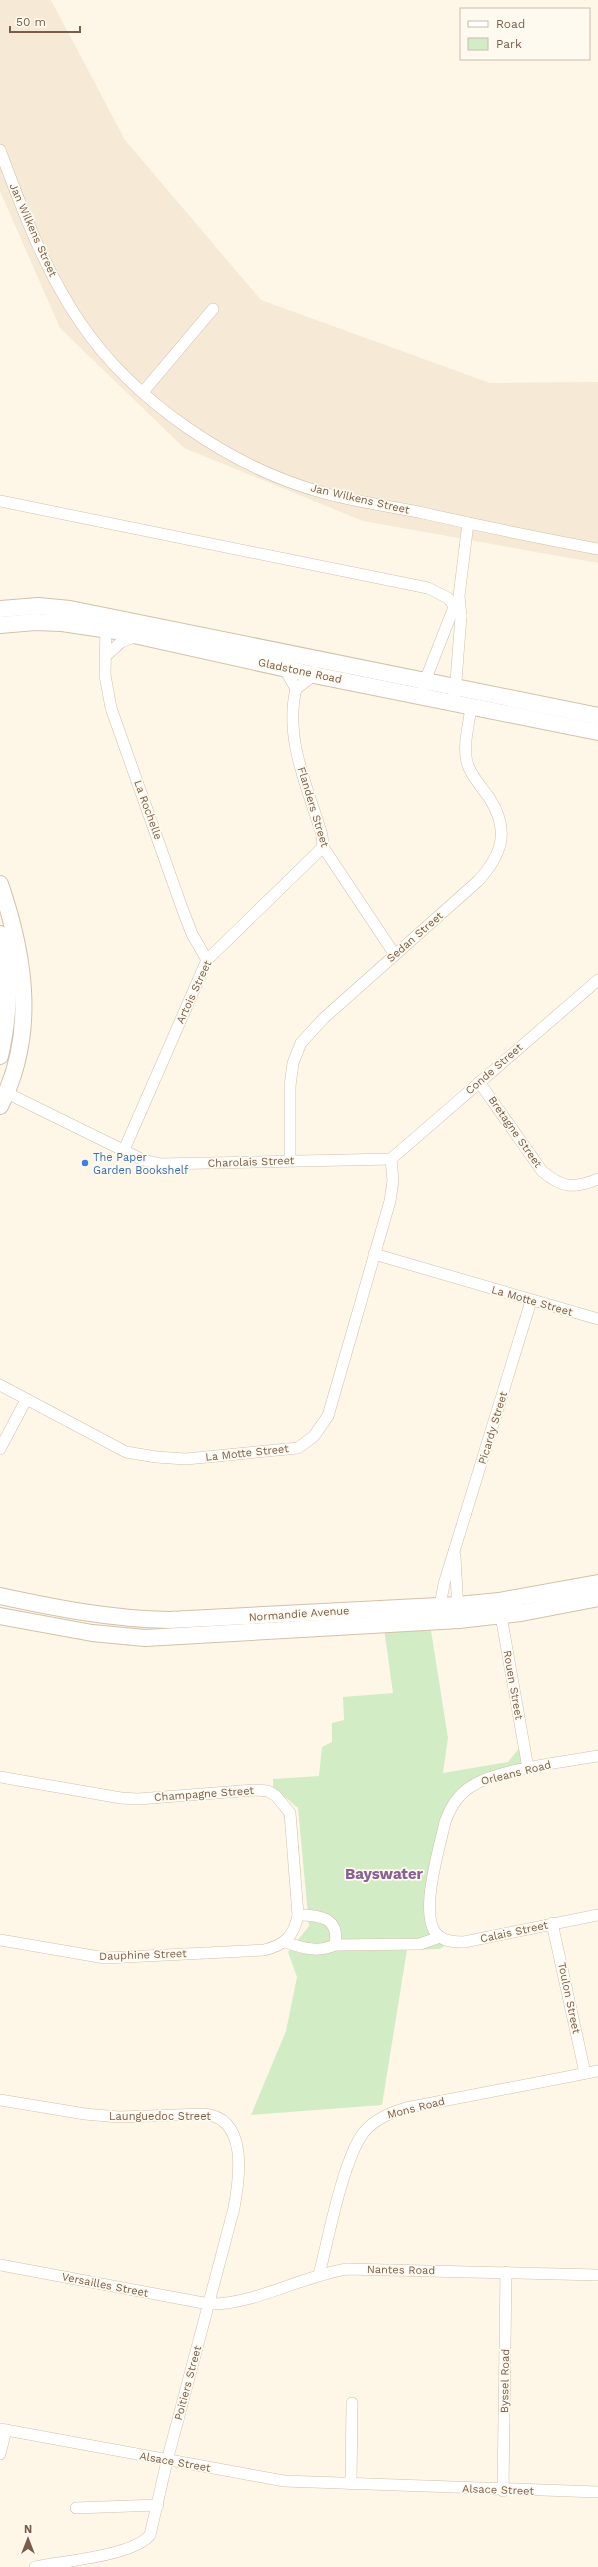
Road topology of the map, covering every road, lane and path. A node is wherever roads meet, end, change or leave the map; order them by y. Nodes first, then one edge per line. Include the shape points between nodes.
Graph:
1 (0, 150) edge
2 (213, 309) dead end
3 (143, 392) junction
4 (0, 502) edge
5 (468, 523) junction
6 (598, 549) edge
7 (0, 609) edge
8 (457, 612) junction
9 (106, 623) junction
10 (0, 625) edge
11 (140, 630) junction
12 (108, 654) junction
13 (286, 661) junction
14 (316, 668) junction
15 (425, 680) junction
16 (456, 686) junction
17 (296, 689) junction
18 (492, 693) junction
19 (421, 696) junction
20 (453, 702) junction
21 (471, 707) junction
22 (489, 710) junction
23 (598, 716) edge
24 (598, 732) edge
25 (324, 847) junction
26 (0, 884) edge
27 (0, 934) edge
28 (395, 954) junction
29 (207, 960) junction
30 (598, 980) edge
31 (0, 1056) edge
32 (479, 1082) junction
33 (3, 1099) edge
34 (124, 1150) junction
35 (391, 1159) junction
36 (290, 1160) junction
37 (598, 1179) edge
38 (374, 1254) junction
39 (531, 1301) junction
40 (598, 1319) edge
41 (0, 1385) edge
42 (26, 1400) junction
43 (0, 1449) edge
44 (455, 1555) junction
45 (598, 1583) edge
46 (0, 1596) edge
47 (598, 1598) edge
48 (500, 1609) junction
49 (458, 1612) junction
50 (439, 1613) junction
51 (94, 1615) junction
52 (0, 1616) edge
53 (92, 1633) junction
54 (598, 1756) edge
55 (528, 1768) junction
56 (0, 1777) edge
57 (298, 1915) junction
58 (598, 1915) edge
59 (552, 1923) junction
60 (437, 1934) junction
61 (0, 1940) edge
62 (285, 1942) junction
63 (335, 1945) junction
64 (598, 2071) edge
65 (585, 2073) junction
66 (0, 2100) edge
67 (0, 2265) edge
68 (506, 2272) junction
69 (319, 2275) junction
70 (598, 2275) edge
71 (209, 2304) junction
72 (352, 2403) dead end
73 (3, 2429) edge
74 (0, 2454) edge
75 (167, 2461) junction
76 (351, 2484) junction
77 (503, 2491) junction
78 (598, 2492) edge
79 (158, 2505) junction
80 (76, 2508) dead end
81 (35, 2567) edge

1 - 3 street, Jan Wilkens Street via 21,209 58,287 95,343 120,372
2 - 3 street
3 - 5 street, Jan Wilkens Street via 196,432 265,471 323,492
4 - 8 street via 428,588 443,593
5 - 6 street, Jan Wilkens Street
5 - 8 street
7 - 9 street, Gladstone Road via 38,606
8 - 15 street
8 - 16 street
9 - 10 street, Gladstone Road via 35,622
9 - 11 street, Gladstone Road
9 - 12 street, La Rochelle
11 - 12 street
11 - 13 street, Gladstone Road
12 - 29 street, La Rochelle via 106,675 111,708 192,934
13 - 14 street, Gladstone Road
13 - 17 street
14 - 15 street, Gladstone Road
14 - 17 street
14 - 19 street, Gladstone Road
15 - 16 street, Gladstone Road
15 - 19 street
16 - 18 street, Gladstone Road
16 - 20 street
17 - 25 street, Flanders Street via 292,710 292,737
18 - 22 street
18 - 23 street, Gladstone Road
19 - 20 street, Gladstone Road
20 - 21 street, Gladstone Road
21 - 22 street, Gladstone Road
21 - 28 street, Sedan Street via 466,745 468,762 498,816 501,829 500,849 496,861 478,881
22 - 24 street, Gladstone Road
25 - 28 street, Flanders Street
25 - 29 street, Artois Street
26 - 33 street via 16,937 24,982 25,1008 18,1058
27 - 31 street via 8,987 7,1013
28 - 36 street, Sedan Street via 324,1018 297,1051 291,1073
29 - 34 street, Artois Street
30 - 32 street, Conde Street
32 - 35 street, Conde Street
32 - 37 street, Bretagne Street via 542,1171 554,1182 567,1186 582,1185
33 - 34 street, Charolais Street
34 - 36 street, Charolais Street via 143,1160 161,1164
35 - 36 street, Charolais Street
35 - 38 street, La Motte Street via 392,1192
38 - 39 street, La Motte Street
38 - 42 street, La Motte Street via 328,1416 314,1436 298,1448 186,1459 126,1452
39 - 40 street, La Motte Street
39 - 44 street, Picardy Street
41 - 42 street, La Motte Street
42 - 43 street
44 - 49 street, Picardy Street
44 - 50 street, Picardy Street
45 - 48 street, Normandie Avenue
46 - 51 street, Normandie Avenue
47 - 48 street, Normandie Avenue
48 - 49 street, Normandie Avenue
48 - 55 street, Rouen Street
49 - 50 street, Normandie Avenue
50 - 51 street, Normandie Avenue via 130,1620
50 - 53 street, Normandie Avenue via 145,1638
51 - 53 street
52 - 53 street, Normandie Avenue
54 - 55 street, Orleans Road
55 - 60 street, Orleans Road via 480,1781 462,1794 448,1812 429,1899 428,1911
56 - 57 street, Champagne Street via 127,1798 268,1791 276,1796 290,1813
57 - 62 street, Champagne Street via 296,1928
57 - 63 street via 318,1915 329,1921 336,1936
58 - 59 street, Calais Street
59 - 60 street, Calais Street via 464,1942 452,1942
59 - 65 street, Toulon Street
60 - 63 street via 420,1944
61 - 62 street, Dauphine Street via 105,1958 264,1950
62 - 63 street via 307,1949 324,1950
64 - 65 street, Mons Road
65 - 69 street, Mons Road via 406,2108 381,2117 364,2132 349,2161
66 - 71 street, Launguedoc Street via 85,2114 148,2118 204,2114 226,2121 236,2139 238,2183
67 - 71 street, Versailles Street
68 - 69 street, Nantes Road via 358,2269
68 - 70 street, Nantes Road
68 - 77 street, Byssel Road
69 - 71 street, Nantes Road via 233,2302
71 - 75 street, Poitiers Street
72 - 76 street
73 - 74 street
73 - 75 street, Alsace Street
75 - 76 street, Alsace Street via 284,2481
75 - 79 street, Poitiers Street
76 - 77 street, Alsace Street
77 - 78 street, Alsace Street
79 - 80 street
79 - 81 street, Poitiers Street via 150,2535 137,2546

